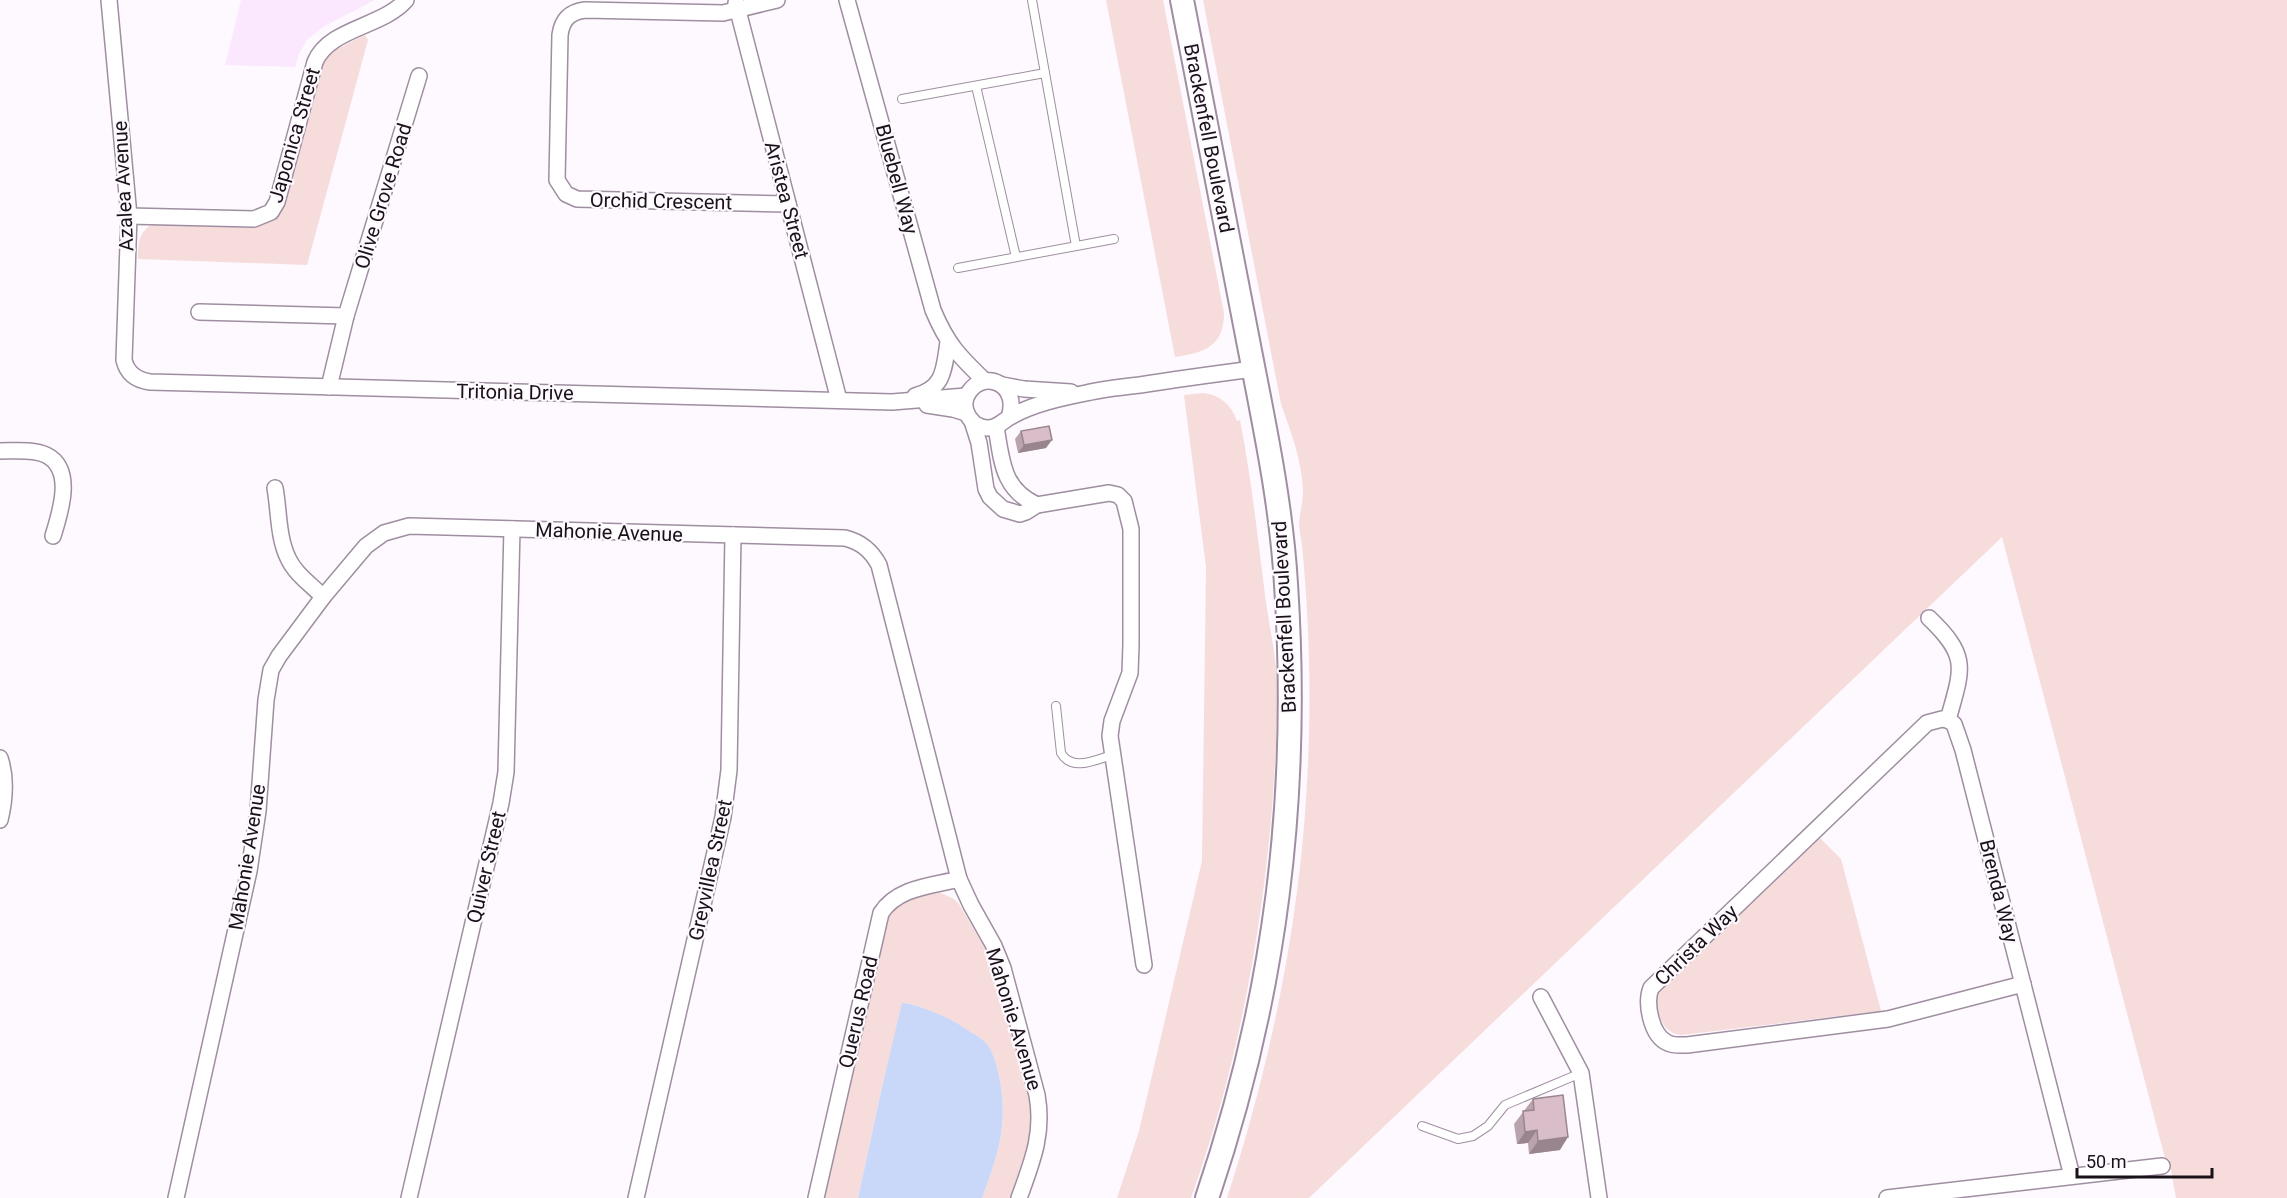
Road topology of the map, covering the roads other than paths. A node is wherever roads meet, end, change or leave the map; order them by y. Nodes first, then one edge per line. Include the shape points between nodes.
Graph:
1 (109, 0) edge
2 (406, 0) edge
3 (777, 0) edge
4 (847, 0) edge
5 (1032, 0) edge
6 (1182, 0) edge
7 (736, 5) edge
8 (1045, 73) junction
9 (419, 76) dead end
10 (976, 86) junction
11 (902, 99) dead end
12 (788, 204) junction
13 (129, 216) junction
14 (1114, 239) dead end
15 (1076, 246) junction
16 (1016, 256) junction
17 (958, 267) dead end
18 (199, 312) dead end
19 (346, 316) junction
20 (952, 348) junction
21 (1253, 369) junction
22 (128, 371) joint
23 (985, 381) junction
24 (1002, 385) junction
25 (329, 387) junction
26 (1086, 392) junction
27 (968, 394) junction
28 (839, 400) junction
29 (899, 402) junction
30 (969, 417) junction
31 (1009, 417) junction
32 (996, 427) junction
33 (0, 451) edge
34 (276, 488) dead end
35 (1037, 506) junction
36 (512, 529) junction
37 (733, 535) junction
38 (53, 536) dead end
39 (323, 597) junction
40 (1929, 618) dead end
41 (1056, 706) dead end
42 (1948, 720) junction
43 (1112, 755) junction
44 (0, 758) edge
45 (0, 820) edge
46 (959, 879) junction
47 (1144, 965) dead end
48 (2023, 984) junction
49 (1540, 997) dead end
50 (1581, 1073) junction
51 (1422, 1126) dead end
52 (2162, 1166) dead end
53 (2072, 1176) junction
54 (176, 1198) edge
55 (409, 1198) edge
56 (636, 1198) edge
57 (816, 1198) edge
58 (1019, 1198) edge
59 (1207, 1198) edge
60 (1599, 1198) edge
61 (1887, 1198) edge

1 - 13 street, Azalea Avenue
2 - 13 street, Japonica Street via 396,10 332,41 321,51 271,212 254,219
3 - 7 street
4 - 20 street, Bluebell Way via 933,310
5 - 8 lane
6 - 21 street, Brackenfell Boulevard
7 - 12 street, Aristea Street
7 - 12 street, Orchid Crescent via 723,14 585,10 567,17 561,35 557,180 566,194 577,199
8 - 10 lane
8 - 15 lane
9 - 19 street, Olive Grove Road
10 - 11 lane
10 - 16 lane
12 - 28 street, Aristea Street
13 - 22 street, Azalea Avenue via 124,354
14 - 15 lane
15 - 16 lane
16 - 17 lane
18 - 19 street
19 - 25 street, Olive Grove Road
20 - 23 street
20 - 27 street, Bluebell Way
20 - 29 street via 937,385
21 - 26 street
21 - 59 street, Brackenfell Boulevard via 1277,498 1286,582 1288,795 1283,859 1256,1023 1238,1100
22 - 25 street, Tritonia Drive via 137,379 150,382
23 - 24 street
23 - 27 street
24 - 26 street
24 - 31 street via 1012,400
25 - 28 street, Tritonia Drive
26 - 31 street
27 - 29 street, Tritonia Drive
27 - 30 street via 965,405
28 - 29 street, Tritonia Drive
29 - 30 street, Tritonia Drive via 953,409
30 - 32 street via 987,428
30 - 35 street via 979,443 990,497 1003,509 1016,513
31 - 32 street
32 - 35 street via 1009,482
33 - 38 street via 39,453 57,463 62,476 62,500
34 - 39 street via 287,558
35 - 43 street via 1109,493 1118,495 1125,505 1131,530 1130,673 1112,721
36 - 37 street, Mahonie Avenue
36 - 39 street, Mahonie Avenue via 396,528 366,546
36 - 55 street, Quiver Street via 506,772
37 - 46 street, Mahonie Avenue via 845,538 864,546 875,558
37 - 56 street, Greyvillea Street via 725,810
39 - 54 street, Mahonie Avenue via 271,670 249,871
40 - 42 street via 1948,637 1961,665
41 - 43 lane via 1064,759 1078,764
42 - 48 street, Brenda Way via 1954,724 1963,750
42 - 48 street, Christa Way via 1935,720 1920,729 1651,988 1650,1012 1661,1039 1687,1045 1888,1019
43 - 47 street
44 - 45 street via 5,779
46 - 57 street, Querus Road via 898,895 881,913
46 - 58 street, Mahonie Avenue via 1003,968 1040,1112 1035,1155
48 - 53 street, Brenda Way
49 - 50 street
50 - 51 lane via 1505,1104 1488,1126 1473,1136 1458,1138
50 - 60 street
52 - 53 street
53 - 61 street

